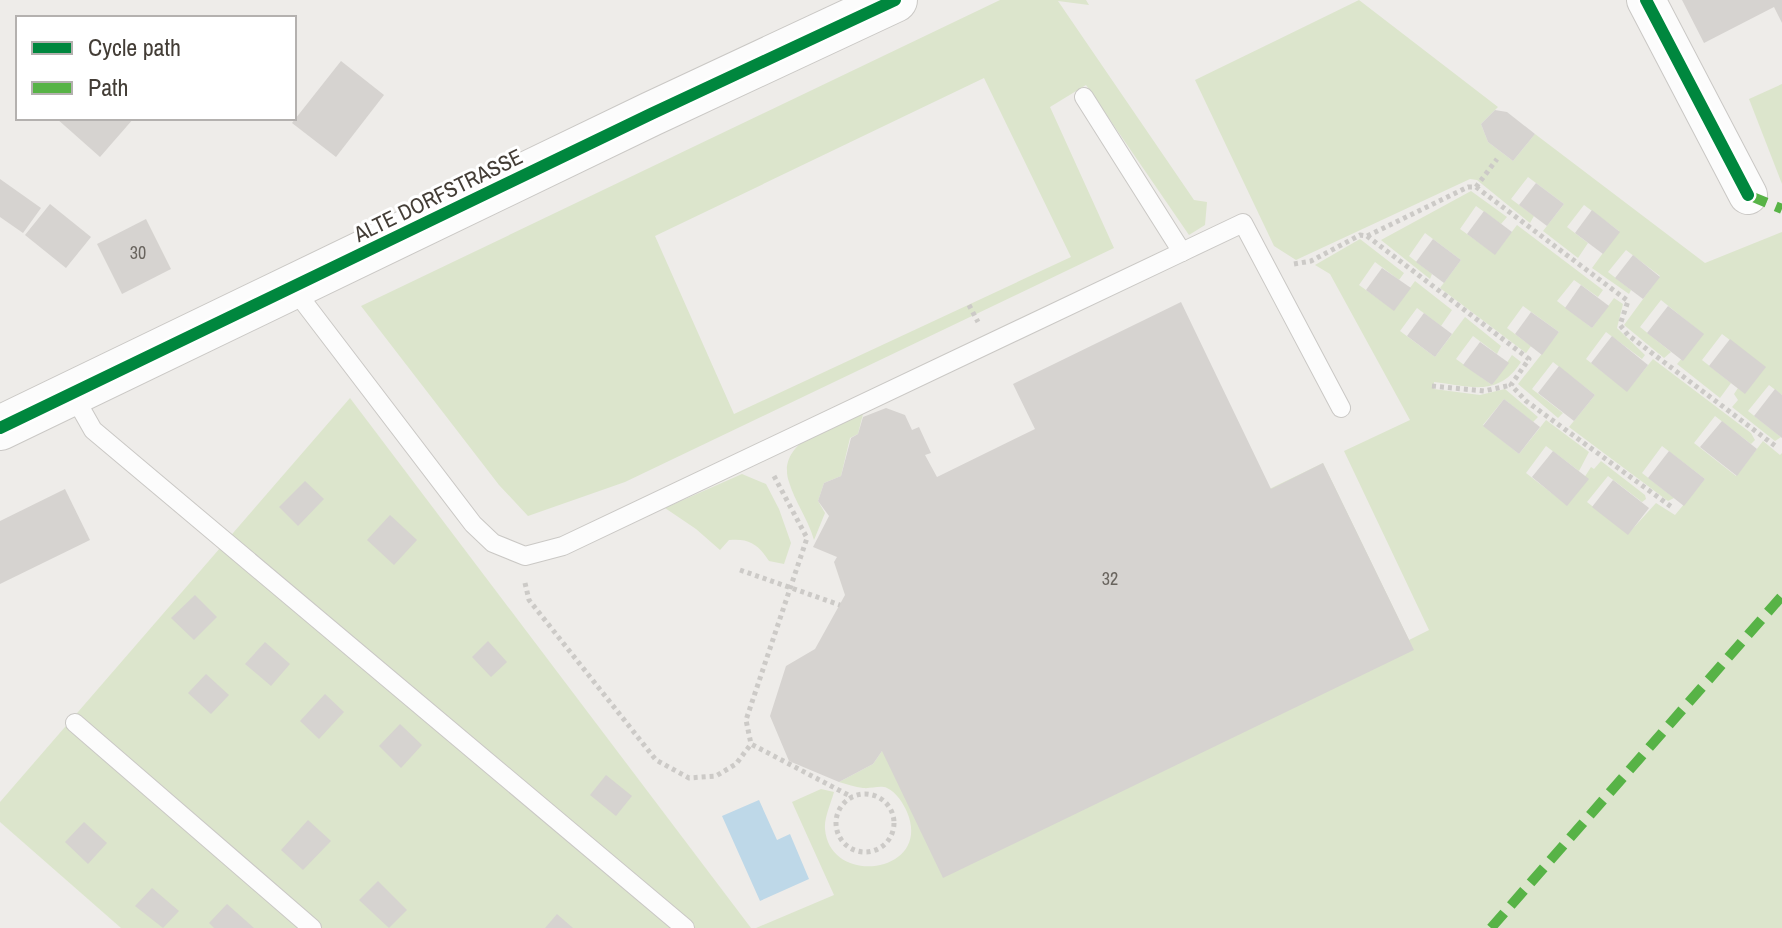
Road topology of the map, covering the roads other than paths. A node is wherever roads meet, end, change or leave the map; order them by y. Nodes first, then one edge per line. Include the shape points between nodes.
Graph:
1 (895, 0) edge
2 (1646, 0) edge
3 (1084, 97) dead end
4 (1748, 195) dead end
5 (1182, 252) junction
6 (293, 288) junction
7 (72, 393) junction
8 (1341, 408) dead end
9 (0, 428) edge
10 (75, 723) dead end
11 (312, 928) edge
12 (685, 928) edge

1 - 6 street, ALTE DORFSTRASSE
2 - 4 street
3 - 5 lane
5 - 6 lane via 762,454 563,546 525,556 493,543 473,524
5 - 8 lane via 1243,223
6 - 7 street, ALTE DORFSTRASSE
7 - 9 street, ALTE DORFSTRASSE
7 - 12 lane via 93,430
10 - 11 lane

